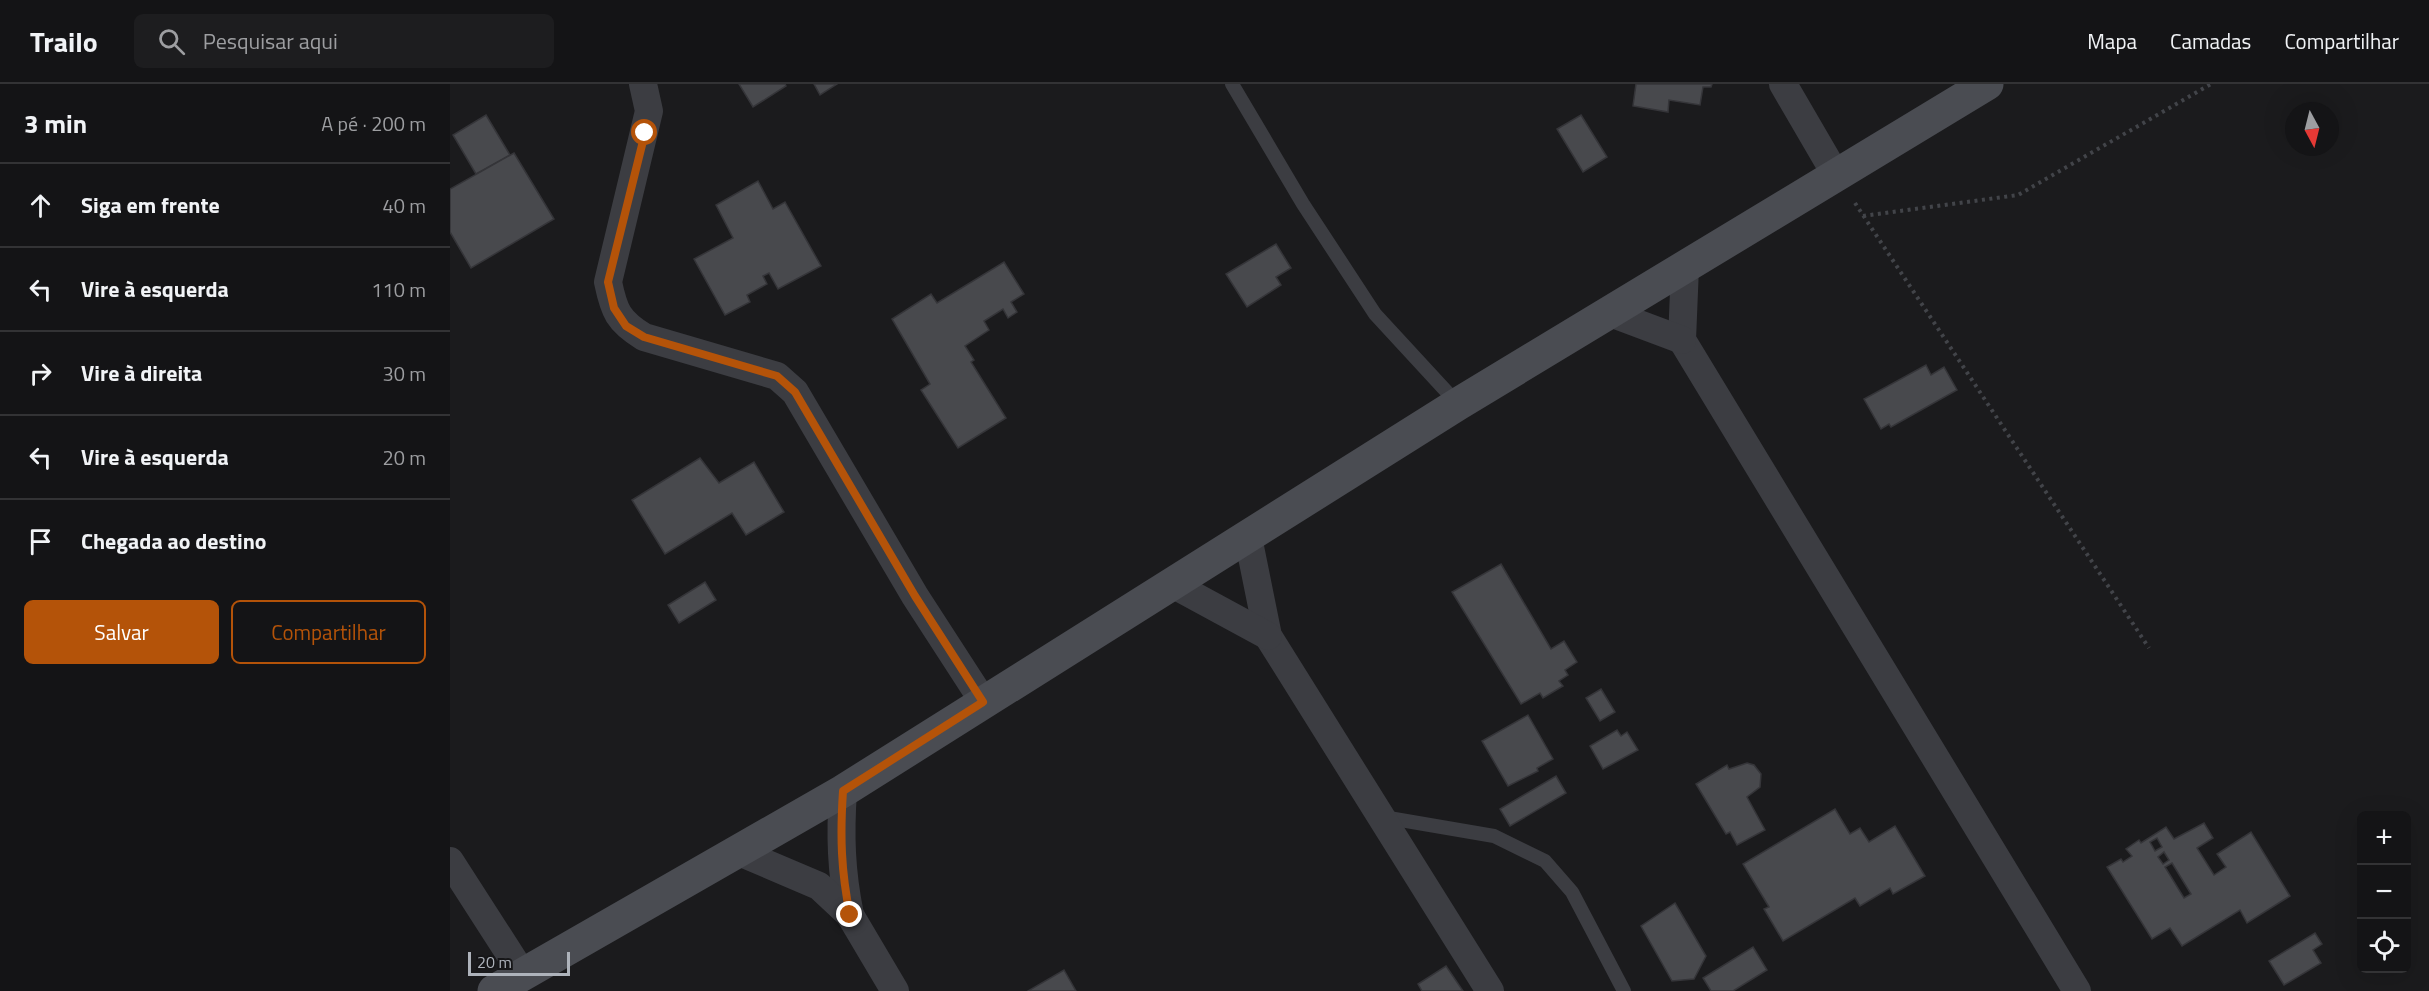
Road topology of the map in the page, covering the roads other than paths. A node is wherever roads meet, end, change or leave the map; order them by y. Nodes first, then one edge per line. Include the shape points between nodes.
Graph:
1 (643, 84) edge
2 (1232, 84) edge
3 (1783, 84) edge
4 (1988, 84) edge
5 (1836, 175) junction
6 (1685, 267) junction
7 (1610, 313) junction
8 (1682, 340) junction
9 (1458, 404) junction
10 (1248, 537) junction
11 (1173, 585) junction
12 (1268, 636) junction
13 (983, 702) junction
14 (843, 791) junction
15 (1383, 817) junction
16 (737, 850) junction
17 (450, 861) edge
18 (850, 915) junction
19 (522, 973) junction
20 (494, 991) edge
21 (895, 991) edge
22 (1490, 991) edge
23 (1624, 991) edge
24 (2077, 991) edge

1 - 13 street via 649,111 608,282 614,308 626,326 644,337 777,376 795,392 915,596
2 - 9 lane via 1303,204 1375,314
3 - 5 street
4 - 5 street
5 - 6 street
6 - 7 street
6 - 8 street
7 - 8 street
7 - 9 street
8 - 24 street
9 - 10 street
10 - 11 street
10 - 12 street
11 - 12 street
11 - 13 street
12 - 15 street
13 - 14 street
14 - 16 street
14 - 18 street via 842,877
15 - 22 street
15 - 23 lane via 1494,836 1545,861 1572,892
16 - 18 street via 819,886
16 - 19 street
17 - 19 street
18 - 21 street
19 - 20 street

